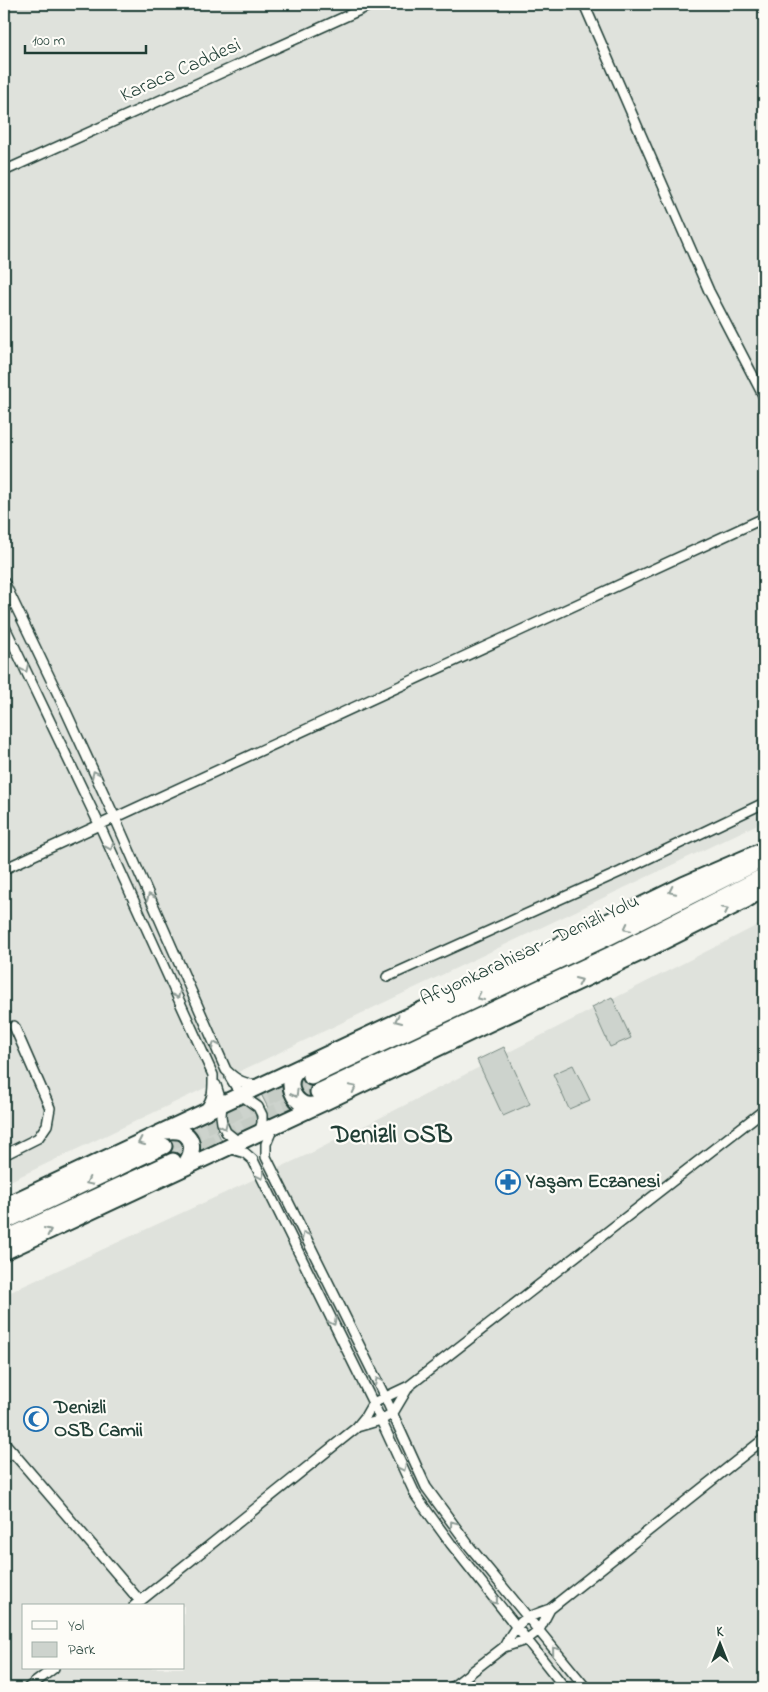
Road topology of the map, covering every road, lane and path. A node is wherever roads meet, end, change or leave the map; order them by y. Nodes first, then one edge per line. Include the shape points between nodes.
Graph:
1 (373, 4) edge
2 (584, 4) edge
3 (4, 171) edge
4 (764, 397) edge
5 (764, 518) edge
6 (4, 582) edge
7 (4, 625) edge
8 (764, 803) edge
9 (115, 818) junction
10 (100, 824) junction
11 (764, 850) edge
12 (764, 858) edge
13 (4, 868) edge
14 (764, 876) edge
15 (764, 888) edge
16 (388, 977) dead end
17 (14, 1026) dead end
18 (226, 1070) junction
19 (306, 1072) junction
20 (212, 1075) junction
21 (260, 1086) junction
22 (241, 1095) junction
23 (319, 1098) junction
24 (222, 1104) junction
25 (764, 1110) edge
26 (202, 1114) junction
27 (274, 1126) junction
28 (259, 1133) junction
29 (164, 1138) junction
30 (240, 1142) junction
31 (225, 1148) junction
32 (4, 1156) edge
33 (266, 1158) junction
34 (253, 1160) junction
35 (178, 1164) junction
36 (4, 1206) edge
37 (4, 1222) edge
38 (4, 1239) edge
39 (4, 1252) edge
40 (409, 1386) junction
41 (386, 1396) junction
42 (373, 1403) junction
43 (393, 1413) junction
44 (381, 1420) junction
45 (356, 1428) junction
46 (764, 1438) edge
47 (4, 1442) edge
48 (13, 1452) junction
49 (4, 1459) edge
50 (137, 1604) edge
51 (550, 1609) junction
52 (528, 1617) junction
53 (515, 1626) junction
54 (539, 1630) junction
55 (526, 1640) junction
56 (504, 1647) junction
57 (51, 1670) edge
58 (28, 1688) edge
59 (451, 1688) edge
60 (564, 1688) edge
61 (586, 1688) edge

1 - 3 street, Karaca Caddesi
2 - 4 street via 699,268
5 - 9 street
9 -> 6 street
7 -> 10 street
8 - 16 street
9 - 10 street
18 -> 9 street
10 - 13 street
10 -> 20 street
11 -> 19 highway via 683,885
12 -> 19 highway, Afyonkarahisar - Denizli Yolu via 609,938
14 - 23 highway
23 -> 15 highway via 638,954
17 - 32 street via 50,1108 47,1125 38,1138
18 - 21 street via 245,1084
18 - 22 street
19 - 21 highway
19 -> 23 highway via 293,1075 290,1084 293,1094 308,1105
20 - 24 street
20 - 26 street via 213,1094
21 - 22 highway
22 - 24 highway
22 - 28 street via 258,1107 262,1115
23 - 27 highway
24 - 26 highway
24 -> 30 street via 222,1124 226,1132
25 - 40 street
26 - 29 highway
27 - 28 highway
27 - 33 street via 266,1144
28 - 30 highway
28 - 33 street
29 - 35 highway via 175,1131 182,1132 192,1146 192,1155
29 -> 36 highway
29 -> 37 highway
30 - 31 highway
30 - 34 street
31 - 34 street via 245,1153
31 - 35 highway
41 -> 33 street
34 -> 42 street
35 - 38 highway
39 -> 35 highway
40 - 41 street
40 - 43 street
41 - 42 street
41 - 43 street
42 - 44 street
42 - 45 street
43 - 44 street
52 -> 43 street via 426,1487
44 - 45 street
44 -> 53 street via 416,1496
45 - 50 street
46 - 51 street
47 - 48 street
48 - 49 street
48 - 50 street
51 - 52 street
51 - 54 street
52 - 53 street
52 - 54 street
53 - 55 street
53 - 56 street
54 - 55 street
61 -> 54 street
55 - 56 street
55 - 60 street
56 - 59 street
57 - 58 street

